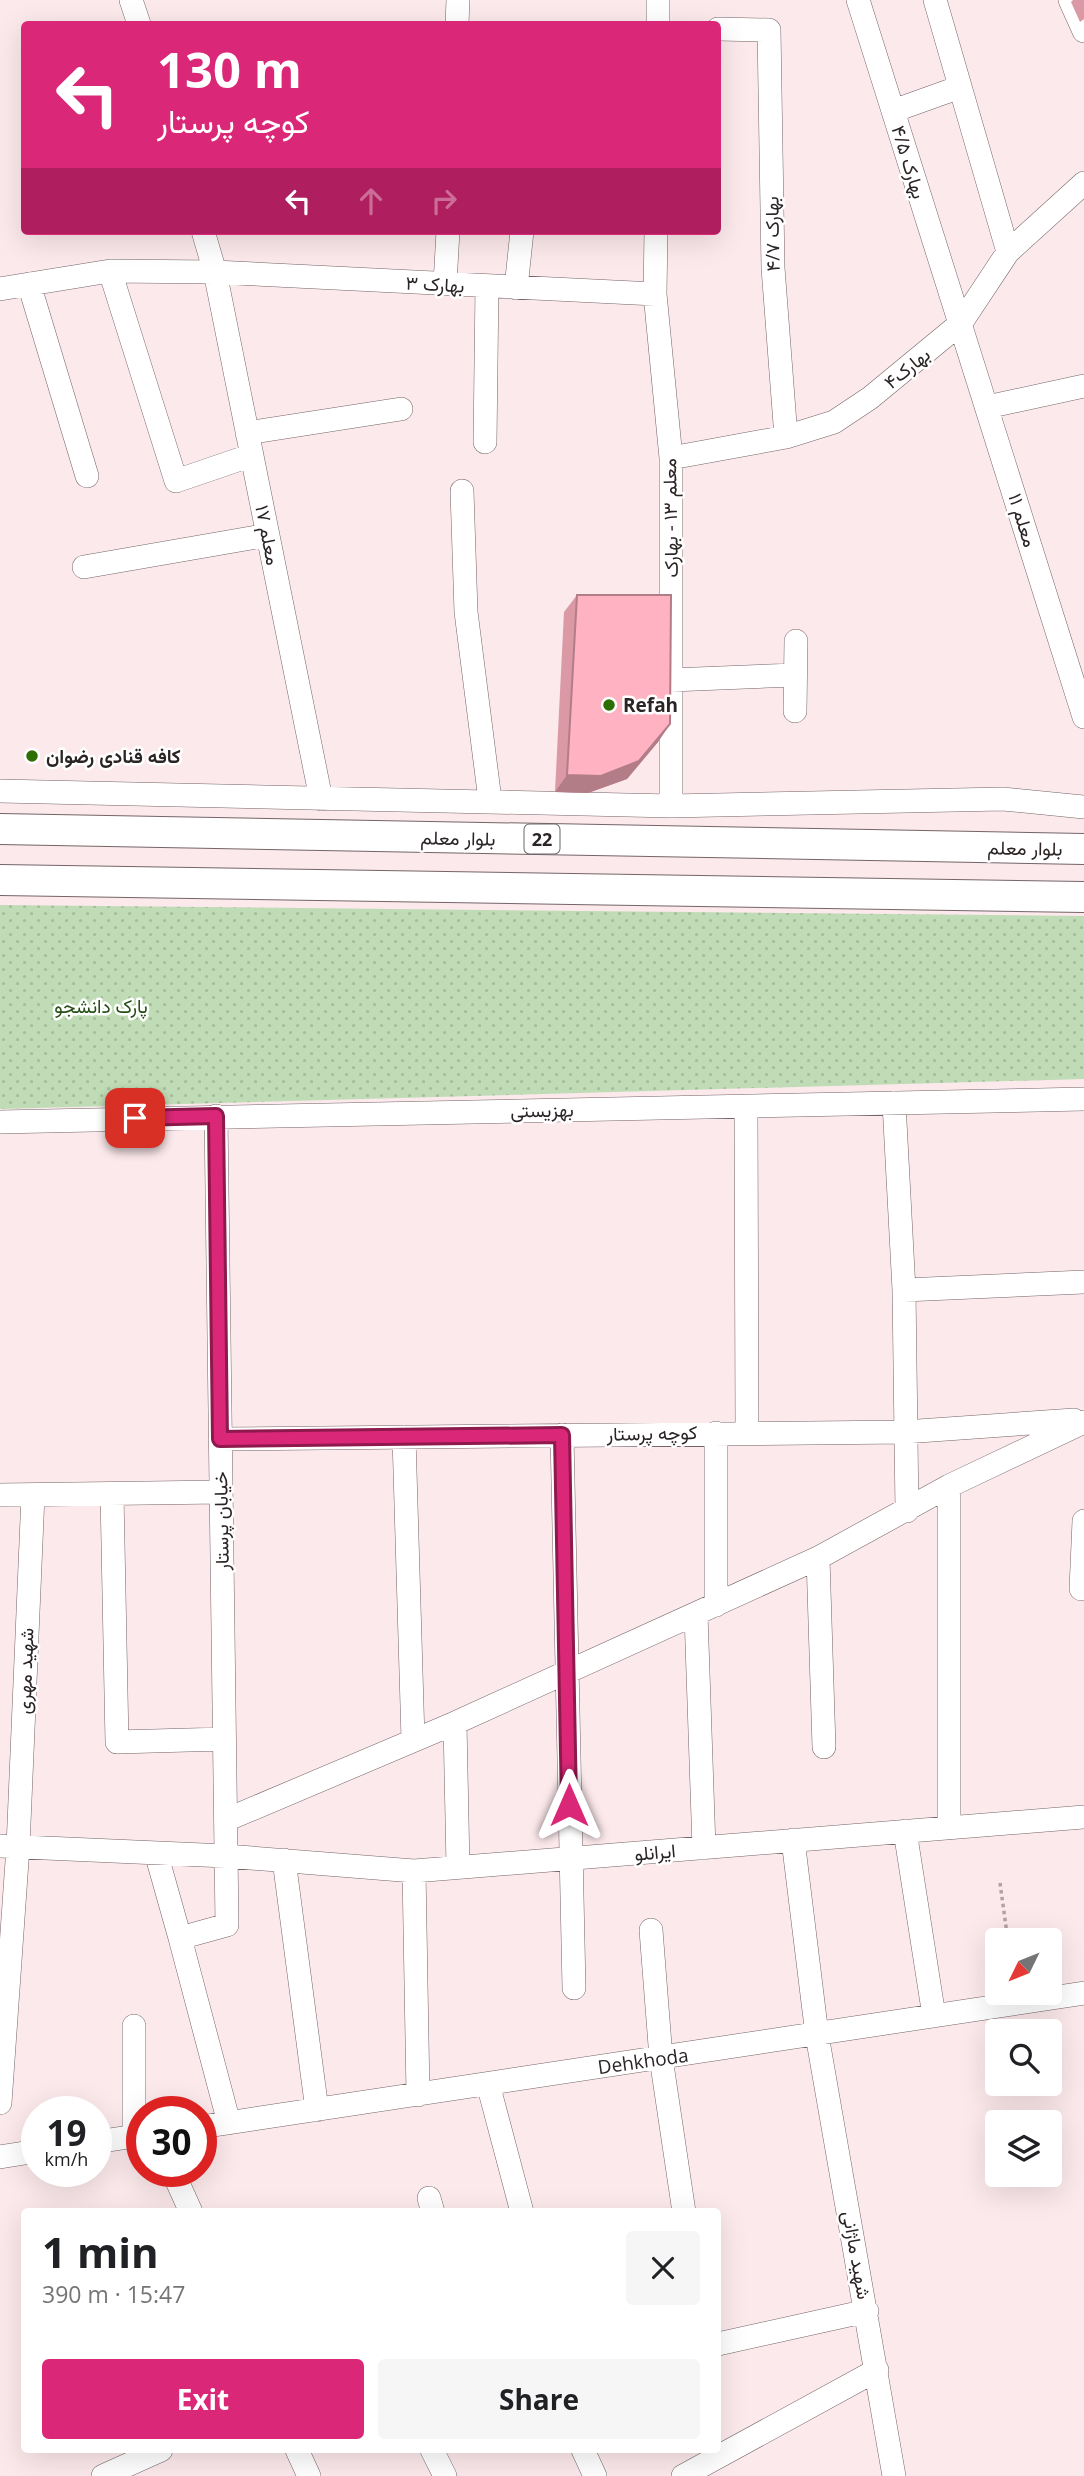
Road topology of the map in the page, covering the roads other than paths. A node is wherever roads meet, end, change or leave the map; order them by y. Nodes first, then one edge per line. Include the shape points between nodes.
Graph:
1 (131, 0) edge
2 (458, 0) edge
3 (658, 0) edge
4 (858, 0) edge
5 (935, 0) edge
6 (1070, 0) edge
7 (138, 21) edge
8 (457, 21) edge
9 (658, 21) edge
10 (721, 29) edge
11 (1084, 31) edge
12 (960, 87) junction
13 (893, 111) junction
14 (1084, 183) edge
15 (204, 235) edge
16 (448, 235) edge
17 (522, 235) edge
18 (656, 235) edge
19 (1008, 252) junction
20 (110, 271) junction
21 (215, 272) junction
22 (29, 284) junction
23 (445, 284) junction
24 (487, 286) junction
25 (516, 288) junction
26 (0, 289) edge
27 (655, 294) junction
28 (961, 323) junction
29 (1084, 386) edge
30 (987, 407) junction
31 (401, 410) dead end
32 (786, 437) junction
33 (485, 442) dead end
34 (250, 444) junction
35 (670, 458) junction
36 (87, 476) dead end
37 (463, 491) dead end
38 (268, 534) junction
39 (83, 567) dead end
40 (796, 641) dead end
41 (795, 675) junction
42 (671, 680) junction
43 (795, 711) dead end
44 (1084, 717) edge
45 (0, 790) edge
46 (321, 799) junction
47 (490, 800) junction
48 (671, 806) junction
49 (1084, 807) edge
50 (0, 829) edge
51 (1084, 849) edge
52 (0, 880) edge
53 (1084, 897) edge
54 (1084, 1099) edge
55 (894, 1103) junction
56 (746, 1107) junction
57 (216, 1116) junction
58 (0, 1122) edge
59 (1084, 1282) edge
60 (904, 1290) junction
61 (1084, 1421) edge
62 (747, 1432) junction
63 (904, 1432) junction
64 (716, 1433) junction
65 (562, 1435) junction
66 (404, 1437) junction
67 (220, 1439) junction
68 (949, 1486) junction
69 (221, 1492) junction
70 (112, 1494) junction
71 (0, 1495) edge
72 (33, 1495) junction
73 (907, 1511) junction
74 (1084, 1521) edge
75 (818, 1558) junction
76 (1081, 1589) dead end
77 (706, 1609) junction
78 (568, 1672) junction
79 (455, 1723) junction
80 (225, 1739) junction
81 (413, 1739) junction
82 (824, 1747) dead end
83 (1084, 1817) edge
84 (226, 1819) junction
85 (949, 1828) junction
86 (905, 1832) junction
87 (793, 1840) junction
88 (9, 1847) edge
89 (704, 1848) junction
90 (156, 1853) junction
91 (226, 1856) junction
92 (569, 1858) junction
93 (284, 1860) junction
94 (458, 1867) junction
95 (414, 1871) junction
96 (651, 1930) dead end
97 (180, 1938) junction
98 (574, 1988) dead end
99 (1084, 1993) edge
100 (934, 2017) junction
101 (134, 2026) dead end
102 (817, 2035) junction
103 (661, 2058) junction
104 (488, 2084) junction
105 (418, 2095) junction
106 (137, 2096) edge
107 (0, 2103) edge
108 (317, 2110) junction
109 (229, 2123) junction
110 (217, 2125) edge
111 (21, 2154) edge
112 (0, 2157) edge
113 (180, 2187) edge
114 (189, 2208) edge
115 (521, 2208) edge
116 (683, 2208) edge
117 (867, 2311) junction
118 (721, 2343) edge
119 (877, 2370) junction
120 (147, 2453) edge
121 (298, 2453) edge
122 (434, 2453) edge
123 (584, 2453) edge
124 (103, 2476) edge
125 (309, 2476) edge
126 (445, 2476) edge
127 (595, 2476) edge
128 (683, 2476) edge
129 (894, 2476) edge

1 - 7 street
2 - 8 street
3 - 9 street
4 - 13 street, بهارک ۴/۵
5 - 12 street
6 - 11 street
10 - 32 street, بهارک ۴/۷ via 769,30 773,268
12 - 13 street
12 - 19 street
13 - 28 street, بهارک ۴/۵
14 - 19 street, بهارک۴
15 - 21 street, معلم ۱۷
16 - 23 street
17 - 25 street
18 - 27 street, معلم ۱۳ - بهارک
19 - 28 street, بهارک۴
20 - 21 street, بهارک ۳
20 - 22 street, بهارک ۳
20 - 34 street via 176,481
21 - 23 street, بهارک ۳
21 - 34 street, معلم ۱۷
22 - 26 street, بهارک ۳
22 - 36 street
23 - 24 street, بهارک ۳
24 - 25 street, بهارک ۳
24 - 33 street
25 - 27 street, بهارک ۳
27 - 35 street, معلم ۱۳ - بهارک
28 - 30 street, معلم ۱۱
28 - 32 street, بهارک۴ via 834,422
29 - 30 street
30 - 44 street, معلم ۱۱
31 - 34 street
32 - 35 street, بهارک۴
34 - 38 street, معلم ۱۷
35 - 42 street, معلم ۱۳ - بهارک
37 - 47 street via 467,612
38 - 39 street
38 - 46 street, معلم ۱۷
40 - 41 street
41 - 42 street
41 - 43 street
42 - 48 street, معلم ۱۳ - بهارک
45 - 46 street
46 - 47 street
47 - 48 street
48 - 49 street via 1003,799
50 - 51 main road, بلوار معلم / 22
52 - 53 main road
54 - 55 street, بهزیستی
55 - 56 street, بهزیستی
55 - 60 street
56 - 57 street, بهزیستی
56 - 62 street
57 - 58 street, بهزیستی
57 - 67 street, خیابان پرستار
59 - 60 street
60 - 63 street
61 - 63 street, کوچه پرستار
61 - 68 street
62 - 63 street, کوچه پرستار
62 - 64 street, کوچه پرستار
63 - 73 street
64 - 65 street, کوچه پرستار
64 - 77 street
65 - 66 street, کوچه پرستار
65 - 78 street
66 - 67 street, کوچه پرستار
66 - 81 street
67 - 69 street, خیابان پرستار
68 - 73 street
68 - 85 street
69 - 70 street
69 - 80 street, خیابان پرستار
70 - 72 street
70 - 80 street via 117,1742
71 - 72 street
72 - 88 street, شهید مهری
73 - 75 street
74 - 76 street
75 - 77 street
75 - 82 street
77 - 78 street
77 - 89 street
78 - 79 street
78 - 92 street
79 - 81 street
79 - 94 street
80 - 84 street, خیابان پرستار
81 - 84 street
83 - 85 street, ایرانلو
84 - 91 street, خیابان پرستار
85 - 86 street, ایرانلو
86 - 87 street, ایرانلو
86 - 100 street
87 - 89 street, ایرانلو
87 - 102 street, شهید ماژانی
88 - 90 street, ایرانلو
88 - 107 street, شهید مهری
89 - 92 street, ایرانلو
90 - 91 street, ایرانلو
90 - 97 street
91 - 93 street, ایرانلو
91 - 97 street, خیابان پرستار via 227,1925
92 - 94 street, ایرانلو
92 - 98 street
93 - 95 street, ایرانلو
93 - 108 street
94 - 95 street, ایرانلو
95 - 105 street
96 - 103 street
97 - 109 street
99 - 100 street, Dehkhoda
100 - 102 street, Dehkhoda
101 - 106 street
102 - 103 street, Dehkhoda
102 - 117 street, شهید ماژانی
103 - 104 street, Dehkhoda
103 - 116 street
104 - 105 street, Dehkhoda
104 - 115 street
105 - 108 street, Dehkhoda
108 - 109 street, Dehkhoda
109 - 110 street, Dehkhoda
111 - 112 street
113 - 114 street
117 - 118 street
117 - 119 street, شهید ماژانی
119 - 128 street
119 - 129 street, شهید ماژانی
120 - 124 street
121 - 125 street
122 - 126 street
123 - 127 street

